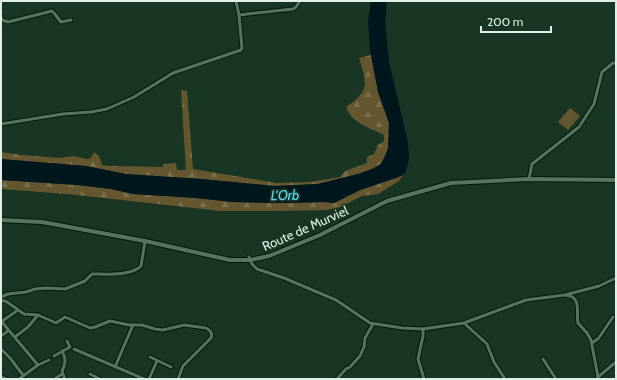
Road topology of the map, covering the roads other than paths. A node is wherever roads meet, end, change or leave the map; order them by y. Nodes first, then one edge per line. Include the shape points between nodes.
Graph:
1 (236, 1) edge
2 (300, 1) edge
3 (239, 15) junction
4 (1, 17) edge
5 (71, 20) dead end
6 (616, 63) edge
7 (1, 124) edge
8 (529, 179) junction
9 (616, 180) edge
10 (1, 220) edge
11 (145, 241) junction
12 (249, 258) junction
13 (616, 278) edge
14 (565, 295) junction
15 (1, 298) edge
16 (18, 310) junction
17 (38, 315) junction
18 (613, 317) dead end
19 (1, 322) edge
20 (464, 323) junction
21 (373, 324) junction
22 (133, 325) junction
23 (423, 329) junction
24 (8, 331) junction
25 (1, 336) edge
26 (15, 337) junction
27 (67, 341) dead end
28 (592, 343) junction
29 (1, 349) edge
30 (74, 349) dead end
31 (62, 351) junction
32 (54, 356) dead end
33 (150, 357) dead end
34 (543, 359) dead end
35 (49, 360) dead end
36 (157, 361) junction
37 (616, 362) edge
38 (38, 365) junction
39 (170, 366) dead end
40 (115, 367) junction
41 (62, 374) junction
42 (90, 374) dead end
43 (132, 374) junction
44 (23, 375) junction
45 (1, 377) edge
46 (56, 378) dead end
47 (597, 378) edge
48 (6, 379) edge
49 (19, 379) edge
50 (65, 379) edge
51 (99, 379) edge
52 (129, 379) edge
53 (144, 379) edge
54 (149, 379) edge
55 (178, 379) edge
56 (337, 379) edge
57 (424, 379) edge
58 (505, 379) edge
59 (556, 379) edge

1 - 3 street
2 - 3 street via 293,8
3 - 7 street via 241,50 173,73 134,97 107,109
4 - 5 street via 4,22 8,22 52,12 61,22
6 - 8 street via 602,72 594,104 579,127 532,164
8 - 9 main road, Route de Murviel
8 - 12 main road, Route de Murviel via 451,183 394,198 320,235 269,256
10 - 11 main road, Route de Murviel via 42,222
11 - 12 main road, Route de Murviel via 230,260
11 - 15 street via 141,266 135,270 92,274 85,281 65,289 35,289 8,294
12 - 21 street via 257,269 336,300
13 - 14 street via 599,286
14 - 20 street via 526,300
14 - 28 street via 573,297 578,303 578,323
15 - 16 street
16 - 17 street via 27,315
16 - 19 street
17 - 22 street via 56,323 65,318 90,328 110,321
17 - 26 street
18 - 28 street via 598,339
19 - 24 street
20 - 23 street
20 - 58 street via 487,344 494,362
21 - 23 street
21 - 56 street via 365,338 360,356
22 - 40 street
22 - 55 street via 142,324 163,330 189,325 210,330 211,338 183,366
23 - 57 street via 423,342 418,359
24 - 25 street
24 - 26 street
26 - 38 street
27 - 31 street via 70,347
28 - 47 street
29 - 44 street
30 - 40 street
31 - 32 street
31 - 41 street via 66,357
33 - 36 street
34 - 59 street
35 - 38 street
36 - 39 street
36 - 54 street
37 - 47 street
38 - 44 street
40 - 43 street
41 - 46 street
41 - 50 street
42 - 51 street
43 - 52 street
43 - 53 street
44 - 49 street
45 - 48 street

